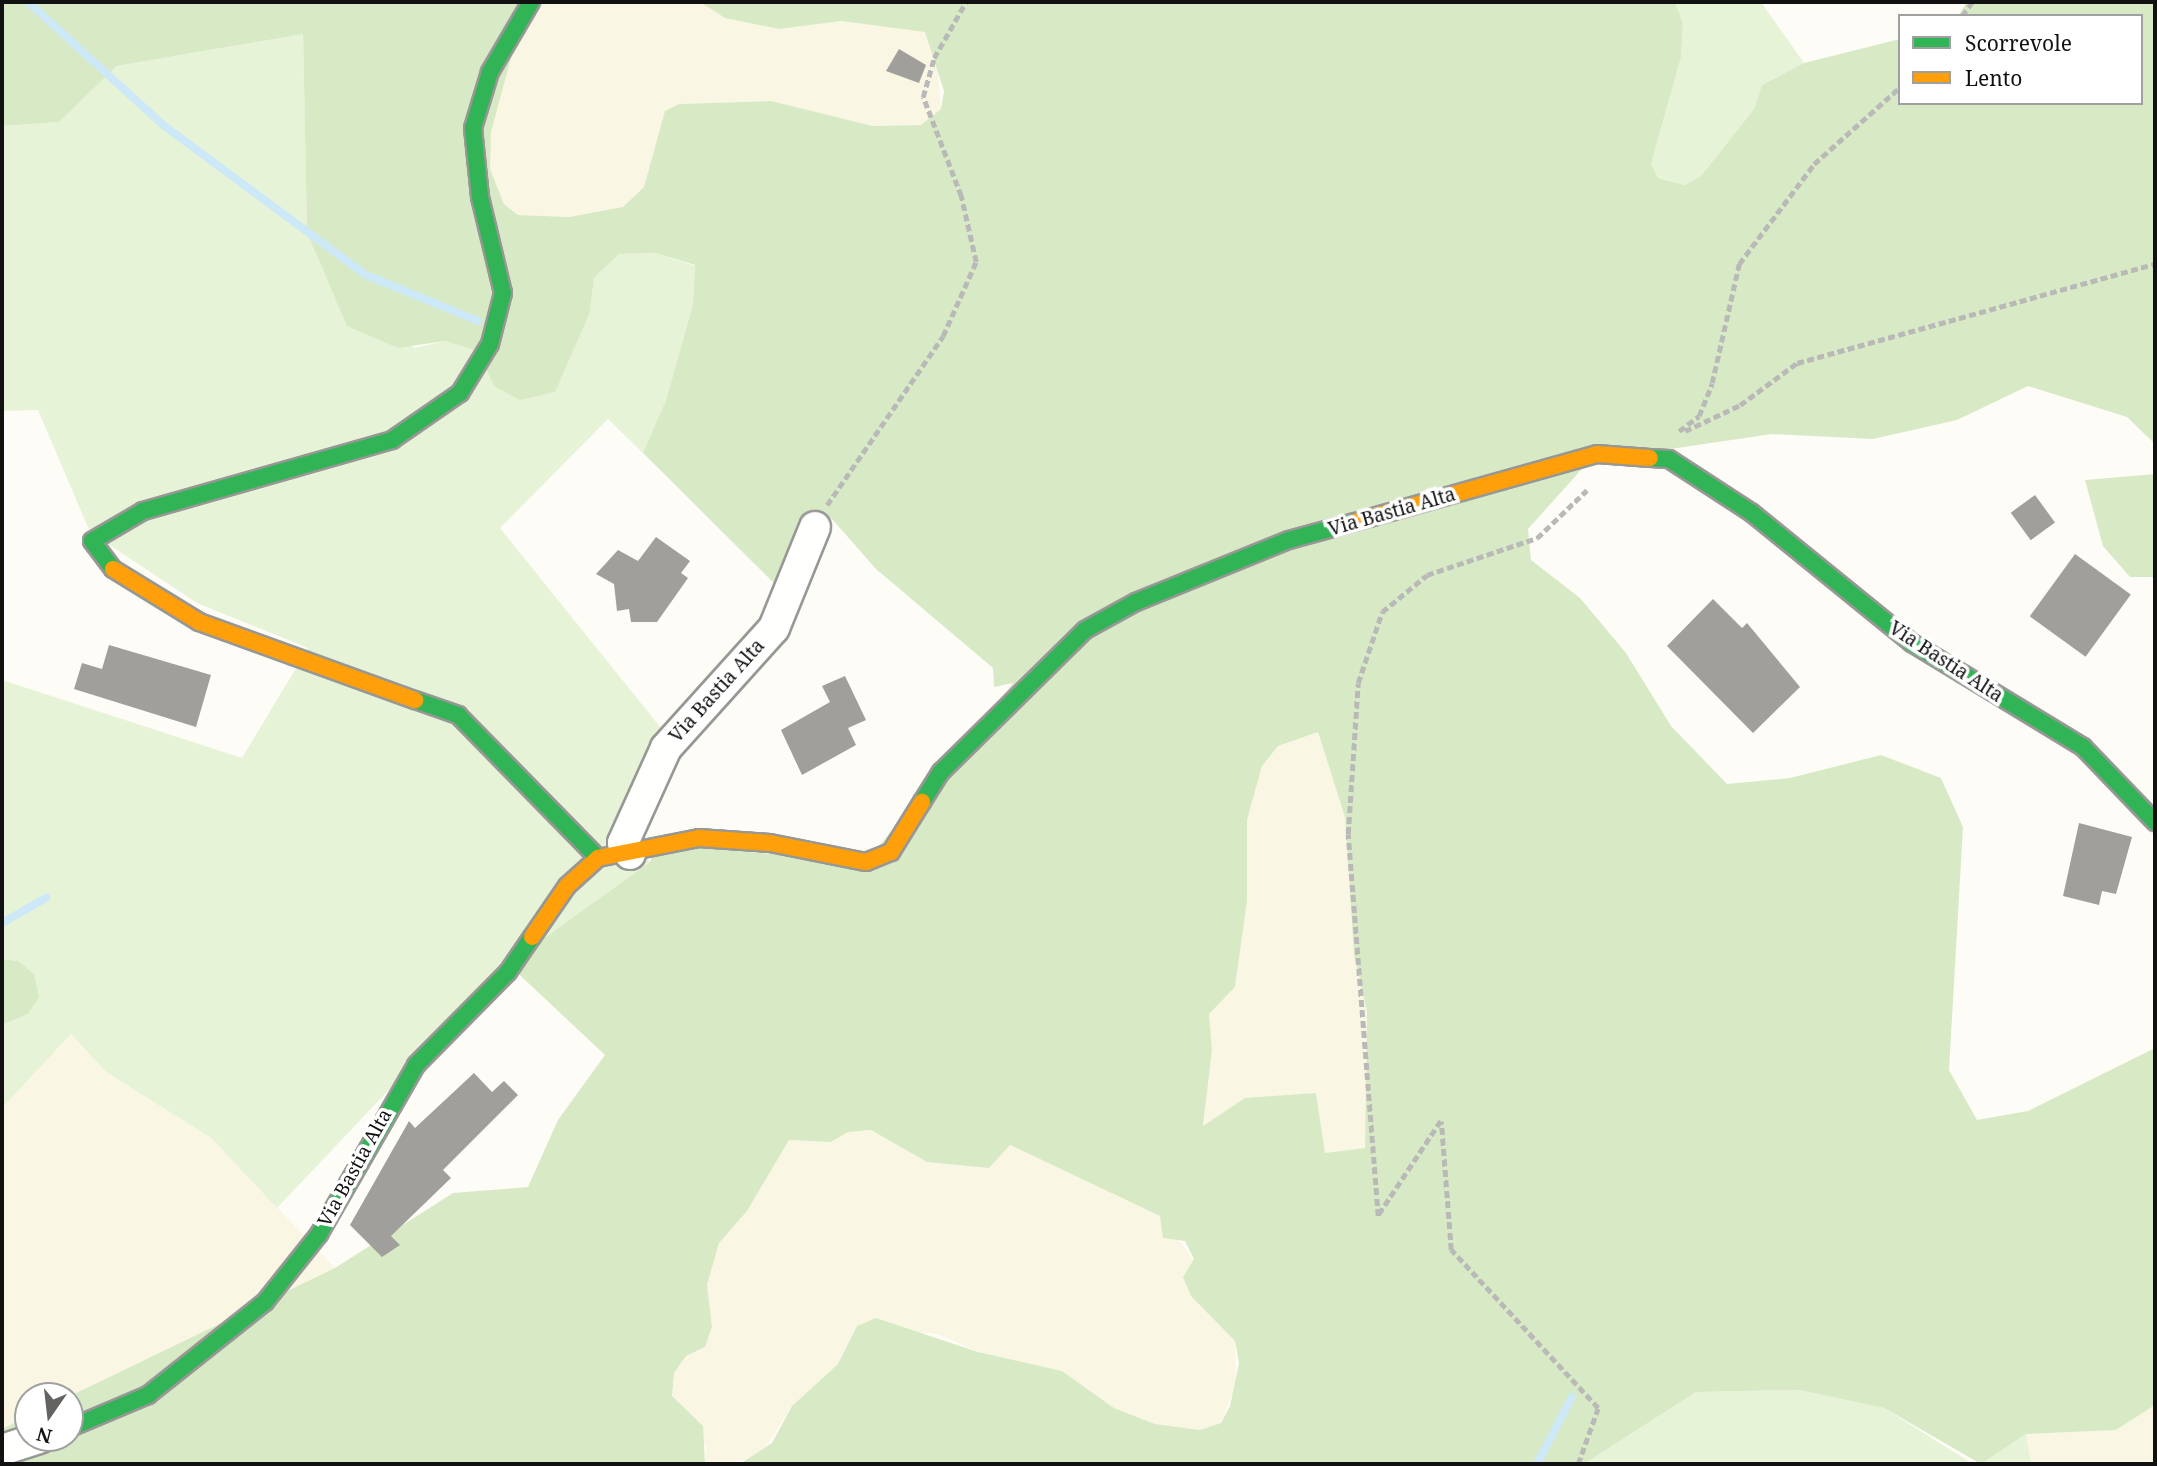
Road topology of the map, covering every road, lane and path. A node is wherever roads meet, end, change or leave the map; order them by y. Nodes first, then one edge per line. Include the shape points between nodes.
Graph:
1 (531, 2) edge
2 (966, 2) edge
3 (1898, 90) edge
4 (2155, 264) edge
5 (1595, 481) dead end
6 (815, 527) joint
7 (2155, 822) edge
8 (630, 855) junction
9 (598, 858) junction
10 (84, 1423) edge
11 (1578, 1464) edge

1 - 9 street via 490,72 473,128 480,197 503,293 490,344 460,393 392,440 121,520 92,541 97,554 199,622 458,715
2 - 6 path via 934,58 923,97 961,196 976,262 948,328 860,448
3 - 4 path via 1815,164 1739,264 1712,383 1699,416 1672,437 1740,405 1797,363
5 - 11 path via 1559,523 1537,538 1427,575 1382,611 1358,683 1348,834 1378,1216 1441,1121 1451,1251 1598,1408
6 - 8 street, Via Bastia Alta via 774,628 666,748 623,843
7 - 8 street, Via Bastia Alta via 2083,747 1912,643 1752,513 1669,459 1623,451 1253,551 1105,617 1066,645 942,772 899,844 866,862 770,842 699,838
8 - 9 street, Via Bastia Alta
9 - 10 street, Via Bastia Alta via 567,886 508,972 416,1065 318,1234 265,1302 148,1395

